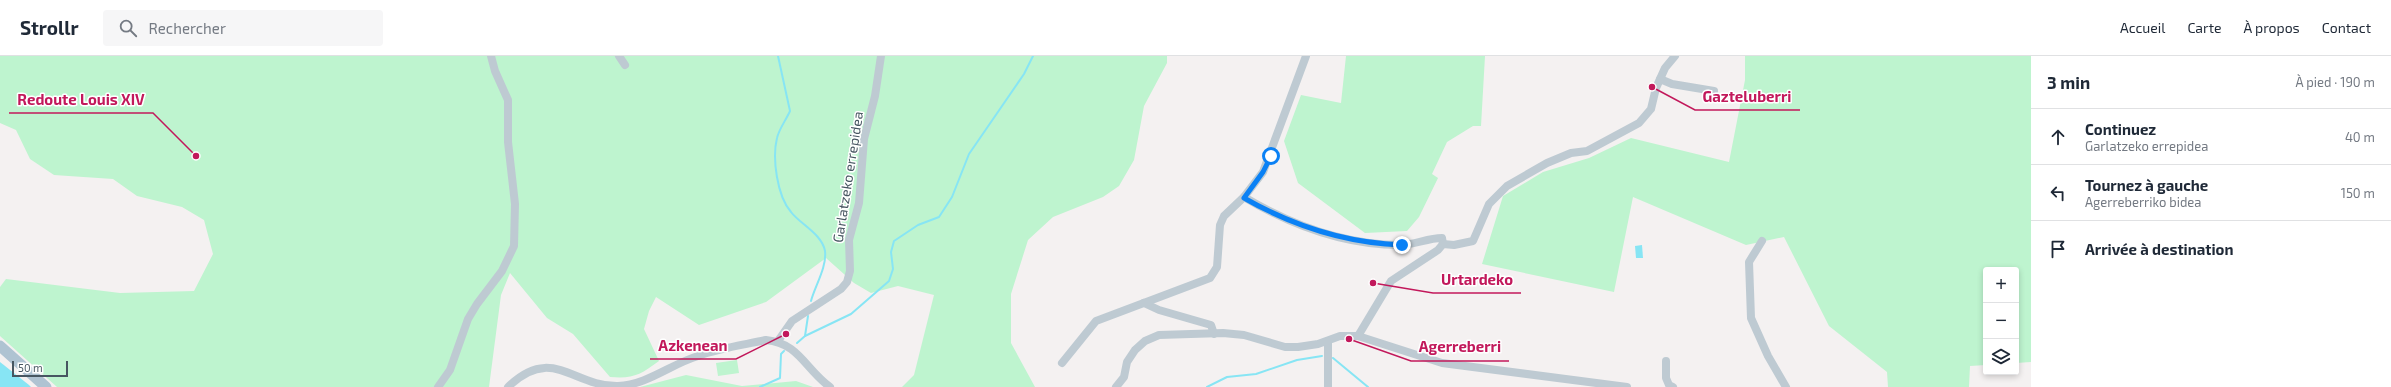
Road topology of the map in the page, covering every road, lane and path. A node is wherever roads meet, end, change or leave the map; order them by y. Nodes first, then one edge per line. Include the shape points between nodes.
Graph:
1 (491, 56) edge
2 (619, 56) edge
3 (881, 56) edge
4 (1306, 56) edge
5 (1675, 56) edge
6 (625, 65) dead end
7 (1660, 79) junction
8 (1714, 91) dead end
9 (1244, 198) junction
10 (1762, 240) dead end
11 (1443, 244) junction
12 (1144, 303) junction
13 (1214, 334) junction
14 (1358, 336) junction
15 (778, 341) junction
16 (1328, 341) junction
17 (0, 346) edge
18 (1666, 362) dead end
19 (1062, 363) dead end
20 (46, 387) edge
21 (438, 387) edge
22 (508, 387) edge
23 (830, 387) edge
24 (1116, 387) edge
25 (1328, 387) edge
26 (1627, 387) edge
27 (1673, 387) edge
28 (1786, 387) edge

1 - 21 street via 494,71 508,100 508,142 515,204 514,246 502,271 468,319 450,370
2 - 6 street
3 - 15 street, Garlatzeko errepidea via 875,96 864,139 859,203 850,240 850,271 847,282 841,289 792,321
4 - 9 street via 1271,156
5 - 7 street
7 - 8 street via 1677,85
7 - 11 street via 1651,109 1639,123 1587,151 1571,153 1547,163 1507,186 1489,204 1473,241 1454,245
9 - 11 street via 1272,214 1317,231 1372,244 1402,245 1433,238 1442,238
9 - 12 street via 1224,216 1220,225 1217,267 1210,278
10 - 28 street via 1749,262 1751,318 1768,356
11 - 14 street via 1391,281
12 - 13 street via 1158,310 1211,325
12 - 19 street via 1096,321
13 - 16 street via 1244,335 1285,347 1308,346
13 - 24 street via 1159,335 1145,341 1127,362 1124,377
14 - 16 street via 1340,336
14 - 26 street via 1442,363
15 - 22 street via 766,340 697,356 642,381 621,386 605,386 551,367 539,368 526,374
15 - 23 street via 791,347
16 - 25 street
17 - 20 main road
18 - 27 street via 1666,378

